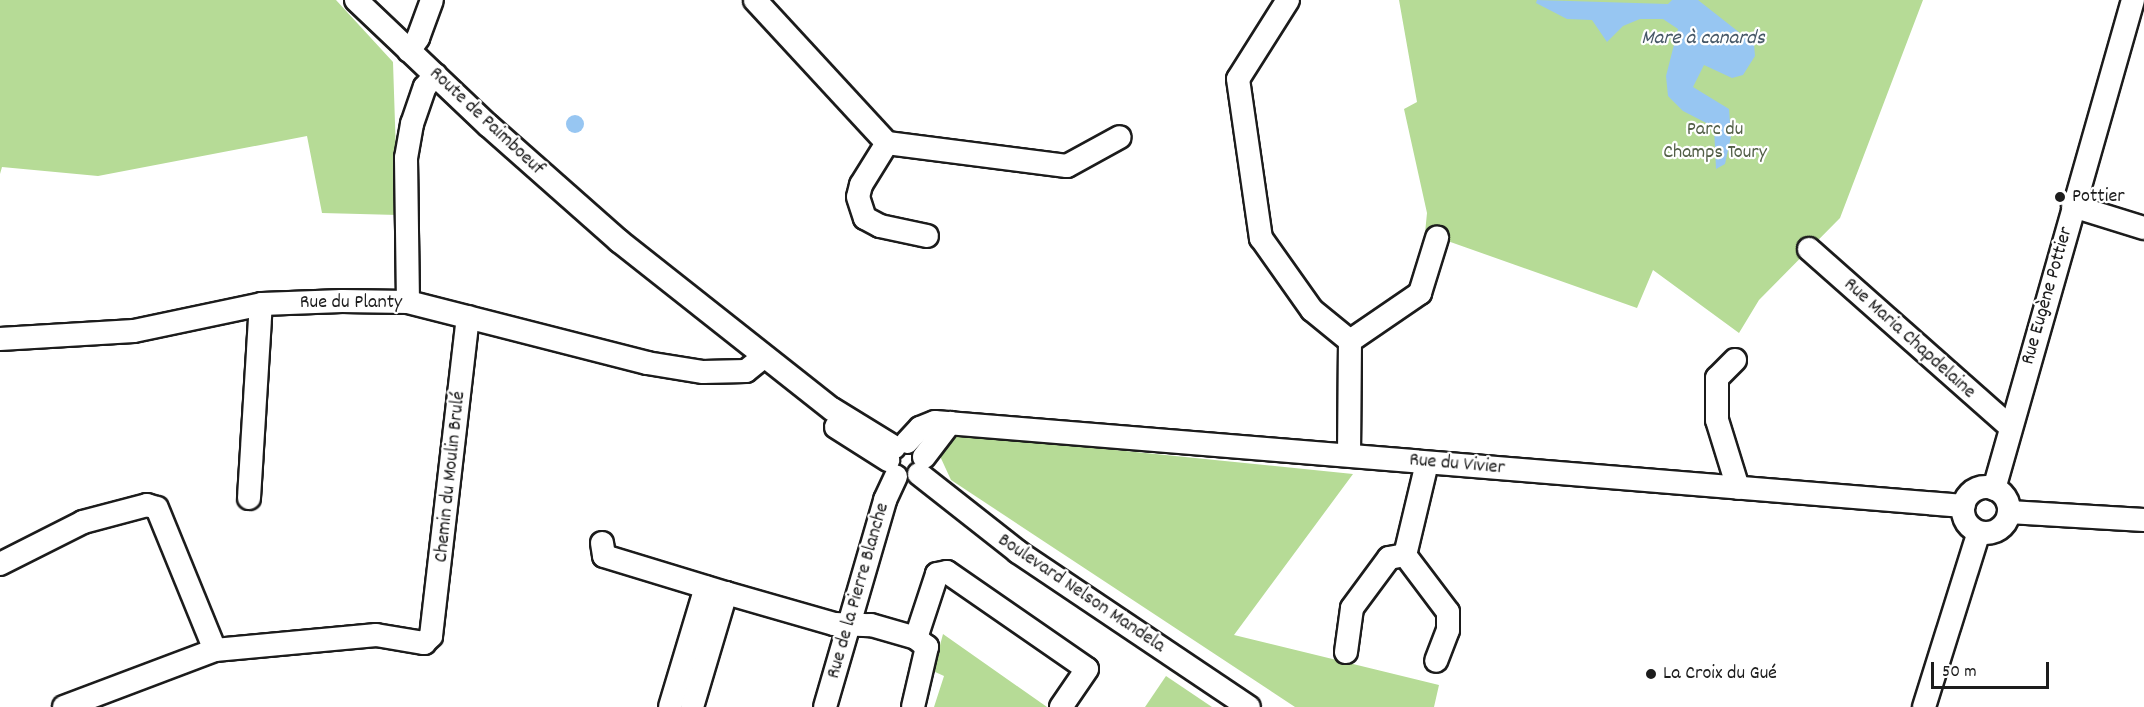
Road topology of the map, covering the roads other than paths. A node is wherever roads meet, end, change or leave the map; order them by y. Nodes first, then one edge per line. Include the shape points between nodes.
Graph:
1 (356, 0) edge
2 (432, 0) edge
3 (755, 0) edge
4 (1287, 0) edge
5 (2133, 0) edge
6 (409, 51) junction
7 (435, 75) junction
8 (1120, 137) dead end
9 (887, 143) junction
10 (2073, 206) junction
11 (2144, 228) edge
12 (927, 236) dead end
13 (1437, 238) dead end
14 (1809, 249) dead end
15 (408, 302) junction
16 (261, 304) junction
17 (468, 317) junction
18 (0, 339) edge
19 (1350, 341) junction
20 (1735, 360) dead end
21 (759, 361) junction
22 (950, 423) junction
23 (2010, 427) junction
24 (1349, 455) junction
25 (896, 456) junction
26 (1427, 463) junction
27 (922, 465) junction
28 (1738, 488) junction
29 (1994, 489) junction
30 (249, 498) dead end
31 (1964, 507) junction
32 (2009, 512) junction
33 (2143, 515) edge
34 (1979, 532) junction
35 (602, 543) dead end
36 (1405, 555) junction
37 (0, 564) edge
38 (716, 590) junction
39 (849, 624) junction
40 (916, 638) junction
41 (215, 650) junction
42 (1346, 652) dead end
43 (1436, 661) dead end
44 (64, 707) edge
45 (670, 707) edge
46 (692, 707) edge
47 (825, 707) edge
48 (913, 707) edge
49 (1061, 707) edge
50 (1249, 707) edge
51 (1924, 707) edge

1 - 6 street, Route de Paimboeuf
2 - 6 street
3 - 9 street
4 - 19 street via 1238,79 1261,238 1312,310
5 - 10 street, Rue Eugène Pottier
6 - 7 street, Route de Paimboeuf
7 - 15 street via 425,87 415,115 406,158
7 - 21 street, Route de Paimboeuf
8 - 9 street via 1067,166
9 - 12 street via 859,191 865,218 880,226
10 - 11 street
10 - 23 street, Rue Eugène Pottier
13 - 19 street via 1420,293
14 - 23 street, Rue Maria Chapdelaine
15 - 16 street, Rue du Planty
15 - 17 street, Rue du Planty
16 - 18 street, Rue du Planty via 134,331
16 - 30 street
17 - 21 street, Rue du Planty via 678,369 746,371
17 - 41 street, Chemin du Moulin Brulé via 431,636 424,643 376,635
19 - 24 street
20 - 28 street via 1717,378 1717,420
21 - 25 street, Route de Paimboeuf
22 - 24 street, Rue du Vivier
22 - 25 street, Rue du Vivier via 927,425
22 - 27 street
23 - 29 street, Rue Eugène Pottier
24 - 26 street, Rue du Vivier
25 - 27 street, Boulevard Nelson Mandela via 918,446
25 - 27 street via 908,479
25 - 39 street, Rue de la Pierre Blanche
26 - 28 street, Rue du Vivier
26 - 36 street
27 - 50 street, Boulevard Nelson Mandela via 1018,552
28 - 31 street, Rue du Vivier
29 - 31 street via 1975,490
29 - 32 street via 2004,496
31 - 34 street via 1967,523
32 - 33 street
32 - 34 street via 1999,529
34 - 51 street
35 - 38 street via 604,556
36 - 42 street via 1389,558 1352,608
36 - 43 street via 1448,612 1448,630
37 - 41 street via 83,522 147,505 157,508
38 - 39 street via 834,624
38 - 45 street
38 - 46 street
39 - 40 street via 871,625
39 - 47 street, Rue de la Pierre Blanche
40 - 48 street via 927,647
40 - 49 street via 937,574 947,572 1087,669
41 - 44 street

